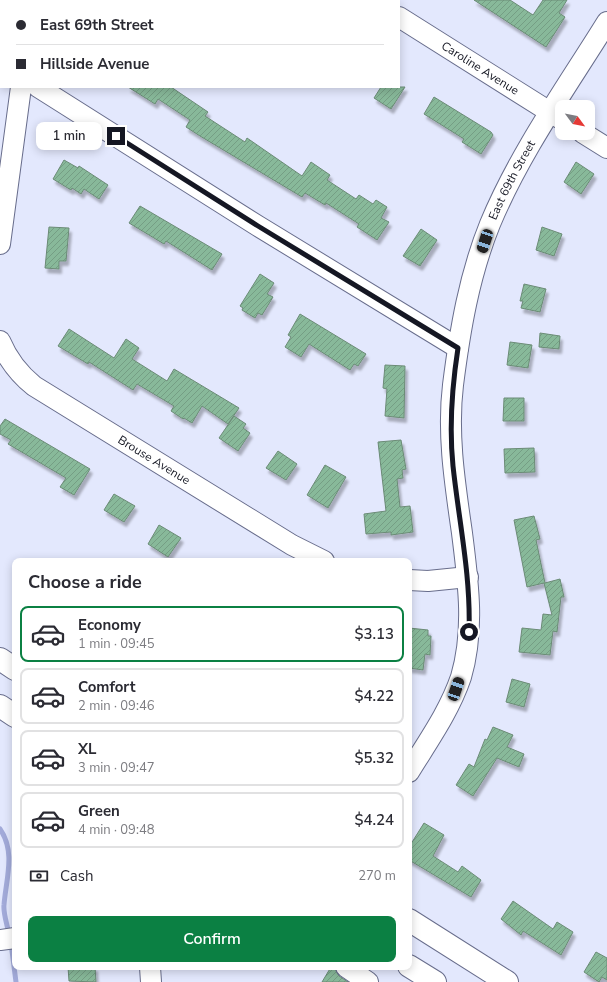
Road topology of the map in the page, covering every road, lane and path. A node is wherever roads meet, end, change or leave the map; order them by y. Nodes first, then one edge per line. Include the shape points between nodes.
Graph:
1 (400, 18) edge
2 (607, 22) edge
3 (21, 88) edge
4 (40, 88) edge
5 (565, 100) edge
6 (555, 115) edge
7 (555, 117) edge
8 (594, 140) edge
9 (607, 148) edge
10 (0, 244) edge
11 (0, 342) edge
12 (458, 348) junction
13 (318, 558) edge
14 (468, 577) junction
15 (412, 580) edge
16 (412, 767) edge
17 (412, 922) edge
18 (12, 938) edge
19 (0, 940) edge
20 (412, 968) edge
21 (150, 970) edge
22 (350, 970) edge
23 (152, 982) edge
24 (368, 982) edge
25 (435, 982) edge
26 (507, 982) edge

1 - 6 street, Caroline Avenue
2 - 5 street, East 69th Street
3 - 10 street
4 - 12 street
7 - 12 street, East 69th Street via 520,162 490,226 462,316
8 - 9 street
11 - 13 street, Brouse Avenue via 15,368 34,386 292,545
12 - 14 street, East 69th Street via 452,402 452,450
14 - 15 street
14 - 16 street, East 69th Street via 469,632 461,676 446,711
17 - 26 main road
18 - 19 street
20 - 25 main road
21 - 23 street
22 - 24 street

